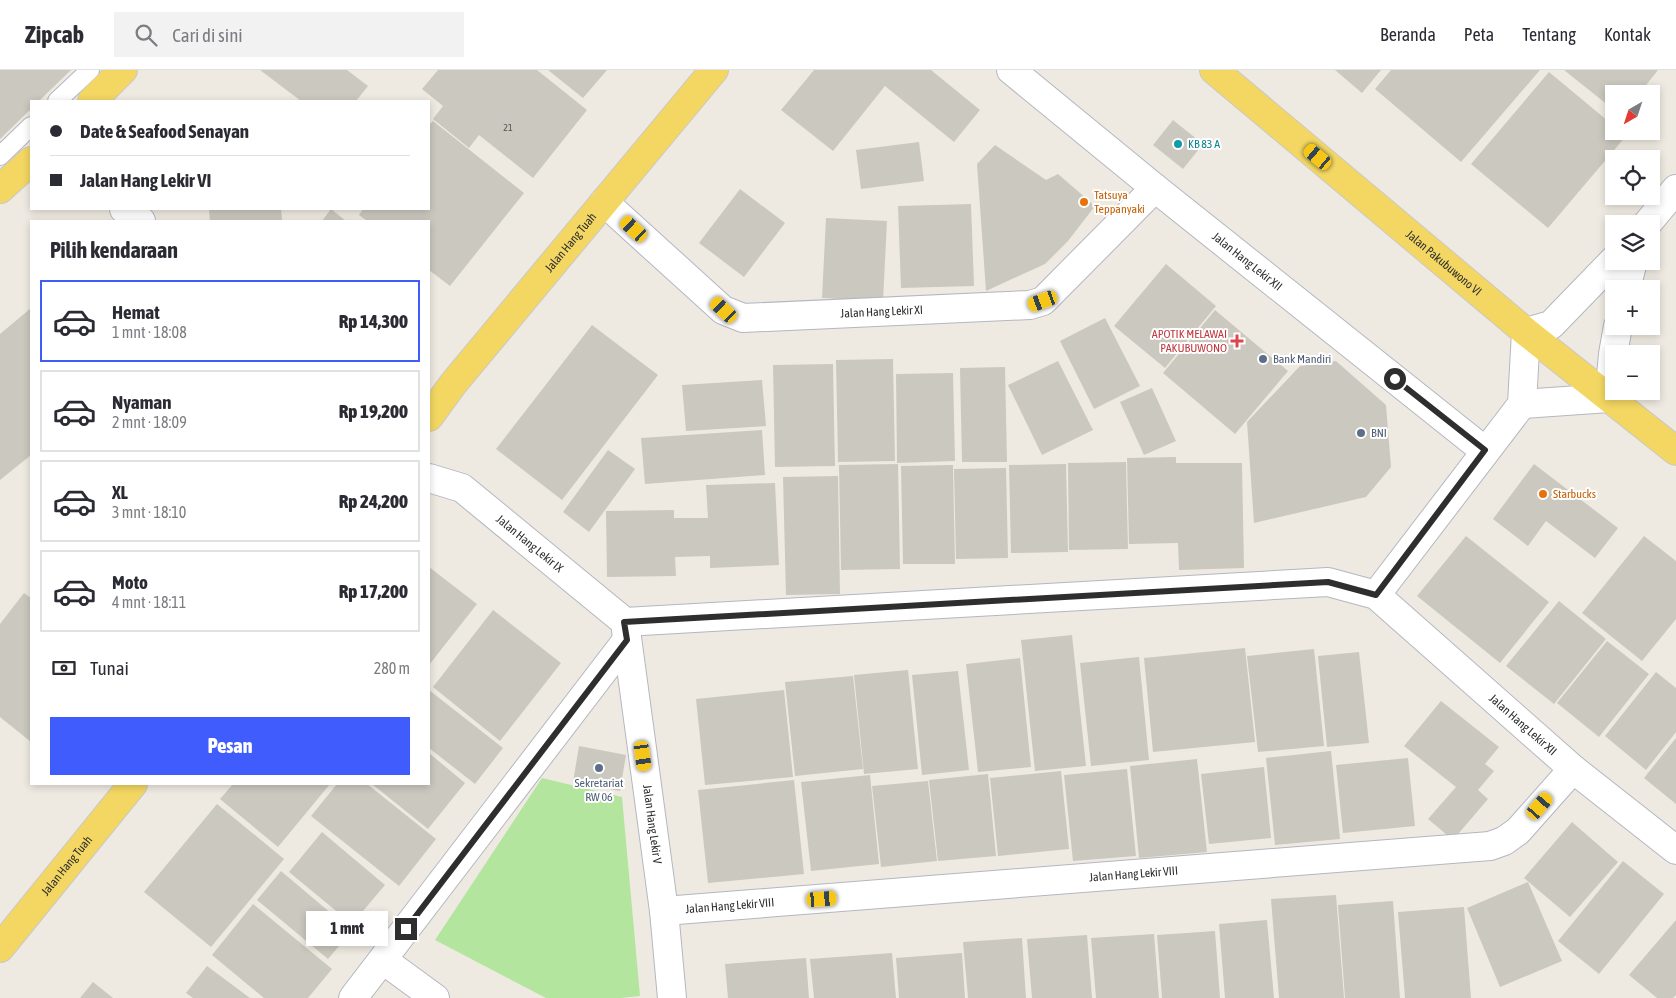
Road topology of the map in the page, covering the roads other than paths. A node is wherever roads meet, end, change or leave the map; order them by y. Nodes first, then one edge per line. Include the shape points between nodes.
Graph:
1 (90, 70) edge
2 (123, 70) edge
3 (714, 70) edge
4 (1011, 70) edge
5 (1214, 70) edge
6 (58, 100) edge
7 (93, 100) edge
8 (30, 127) edge
9 (0, 156) edge
10 (30, 162) edge
11 (1155, 188) junction
12 (0, 189) edge
13 (1676, 189) edge
14 (604, 202) junction
15 (125, 210) edge
16 (1655, 215) edge
17 (139, 220) edge
18 (1605, 269) edge
19 (1526, 332) junction
20 (441, 388) edge
21 (1605, 395) edge
22 (1605, 398) edge
23 (1612, 400) edge
24 (1522, 404) junction
25 (430, 415) edge
26 (1485, 450) junction
27 (1676, 451) edge
28 (430, 478) edge
29 (1376, 595) junction
30 (626, 631) junction
31 (1572, 769) junction
32 (132, 785) edge
33 (1676, 850) edge
34 (664, 911) junction
35 (0, 948) edge
36 (383, 960) junction
37 (353, 998) edge
38 (435, 998) edge
39 (672, 998) edge

1 - 6 lane
2 - 7 main road
3 - 14 main road, Jalan Hang Tuah
4 - 11 street, Jalan Hang Lekir XII
5 - 19 main road, Jalan Pakubuwono VI
8 - 9 lane
10 - 12 main road
11 - 14 street, Jalan Hang Lekir XI via 1043,301 1030,306 743,318 724,310
11 - 26 street, Jalan Hang Lekir XII
13 - 16 street
14 - 20 main road, Jalan Hang Tuah
15 - 17 street
18 - 19 street via 1551,325
19 - 21 main road, Jalan Pakubuwono VI
19 - 24 street
20 - 25 main road, Jalan Hang Tuah
22 - 24 street
23 - 27 main road, Jalan Pakubuwono VI
24 - 26 street
26 - 29 street
28 - 30 street, Jalan Hang Lekir IX via 462,488
29 - 30 street via 1328,582
29 - 31 street, Jalan Hang Lekir XII
30 - 34 street, Jalan Hang Lekir V
30 - 36 street
31 - 33 street, Jalan Hang Lekir XII
31 - 34 street, Jalan Hang Lekir VIII via 1518,831 1490,846
32 - 35 main road, Jalan Hang Tuah
34 - 39 street, Jalan Hang Lekir V
36 - 37 street
36 - 38 street

